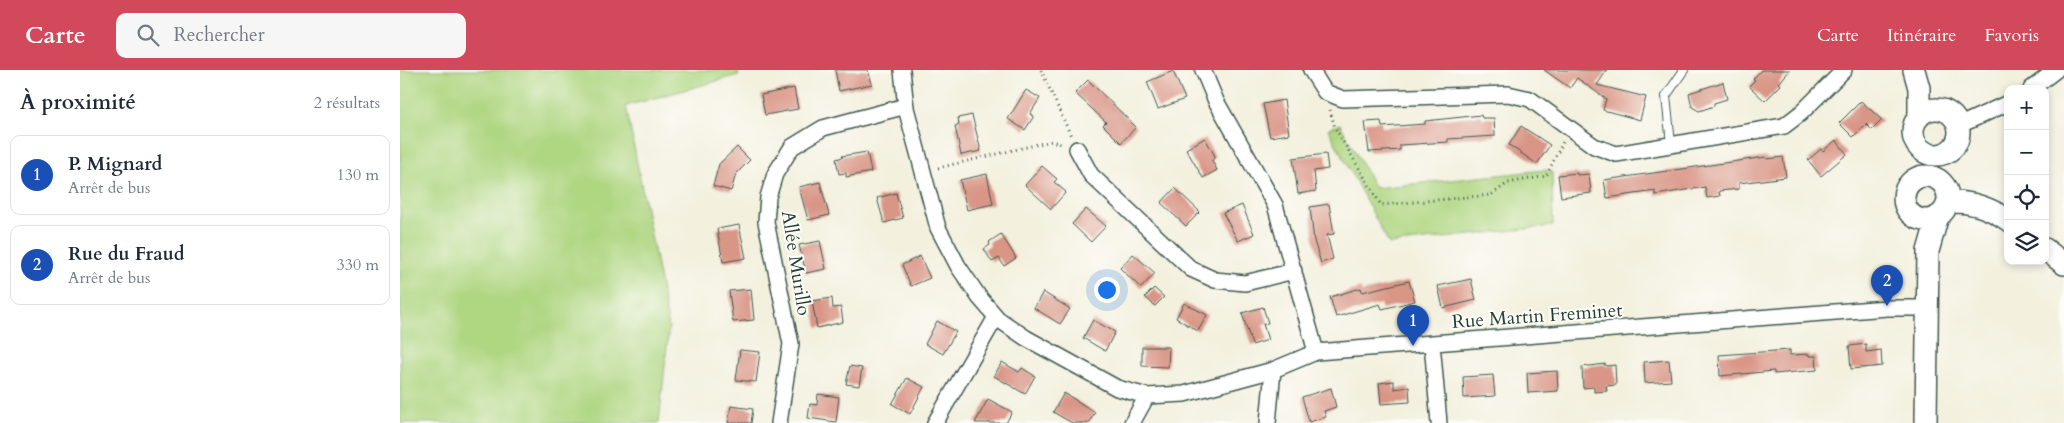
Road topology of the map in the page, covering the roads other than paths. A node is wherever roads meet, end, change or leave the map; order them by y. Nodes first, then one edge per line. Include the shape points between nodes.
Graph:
1 (902, 70) edge
2 (1204, 70) edge
3 (1311, 70) edge
4 (1684, 70) edge
5 (1844, 70) edge
6 (2056, 70) edge
7 (1917, 79) edge
8 (2036, 85) edge
9 (2004, 105) edge
10 (906, 106) junction
11 (1940, 109) junction
12 (1919, 117) junction
13 (1958, 126) junction
14 (1671, 144) junction
15 (1919, 146) junction
16 (1077, 149) road end
17 (1948, 151) junction
18 (1916, 178) junction
19 (1943, 200) junction
20 (1914, 216) junction
21 (2004, 218) edge
22 (1928, 251) junction
23 (2049, 252) edge
24 (2064, 264) edge
25 (1294, 271) junction
26 (1926, 308) junction
27 (996, 317) junction
28 (1432, 343) junction
29 (1316, 352) junction
30 (1274, 370) junction
31 (1147, 396) junction
32 (779, 423) edge
33 (935, 423) edge
34 (1132, 423) edge
35 (1268, 423) edge
36 (1439, 423) edge
37 (1926, 423) edge

1 - 10 street, Rue Martin Freminet
2 - 25 street via 1216,101 1275,205
3 - 14 street via 1325,92 1343,99 1508,94 1530,99 1594,146 1616,154
4 - 14 lane via 1666,96
5 - 14 street via 1784,126
6 - 8 street
7 - 11 street
7 - 12 street
9 - 13 street
10 - 27 street, Rue Martin Freminet via 938,228 958,266
10 - 32 street, Allée Murillo via 823,128 792,147 775,174 768,197 766,222 791,344
11 - 12 street via 1926,111
11 - 13 street via 1952,115
12 - 15 street via 1914,132
13 - 17 street via 1958,140
15 - 17 street via 1933,154
15 - 18 street
16 - 25 street via 1091,175 1191,269 1215,280 1245,283
17 - 19 street
18 - 19 street via 1930,176
18 - 20 street via 1904,196 1905,204
19 - 20 street via 1926,220
19 - 21 street via 1987,207
19 - 22 street
20 - 22 street
22 - 26 street
23 - 24 street
25 - 29 street
26 - 28 street, Rue Martin Freminet via 1886,308
26 - 37 street
27 - 31 street, Rue Martin Freminet via 1026,338 1117,388
27 - 33 street
28 - 29 street, Rue Martin Freminet
28 - 36 street
29 - 30 street, Rue Martin Freminet
30 - 31 street, Rue Martin Freminet via 1184,394
30 - 35 street
31 - 34 street

